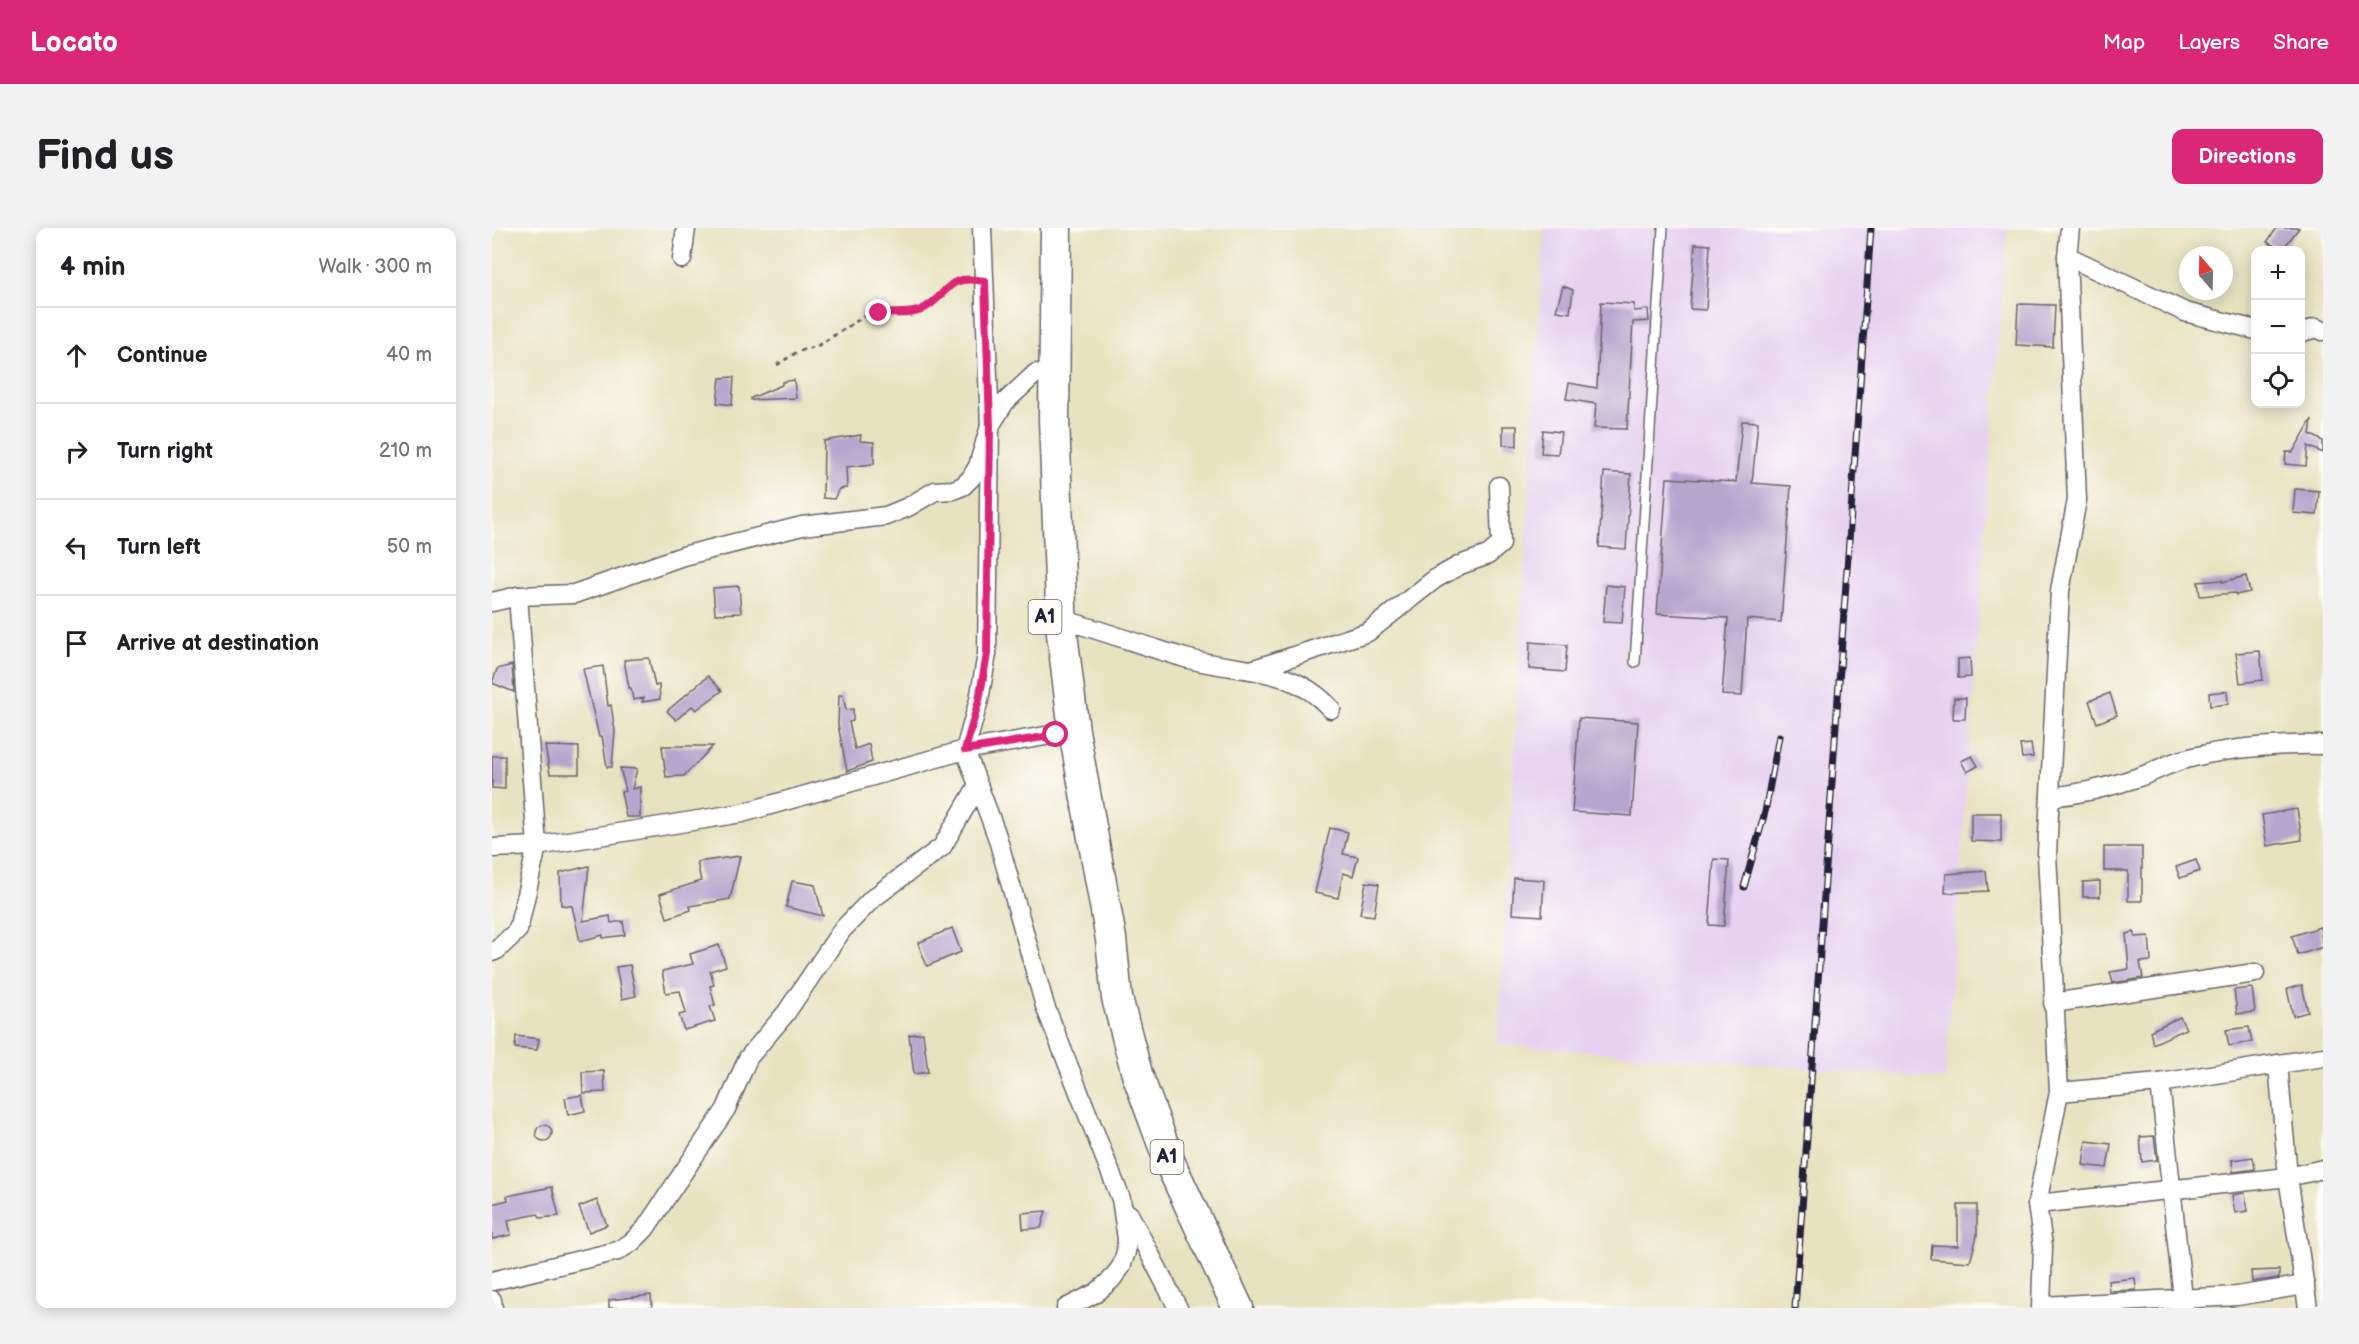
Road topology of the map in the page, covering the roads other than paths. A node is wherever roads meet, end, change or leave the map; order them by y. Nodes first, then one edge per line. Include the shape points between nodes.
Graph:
1 (686, 228) edge
2 (982, 228) edge
3 (1035, 228) edge
4 (1056, 228) edge
5 (1662, 228) edge
6 (2070, 228) edge
7 (2067, 256) junction
8 (682, 259) dead end
9 (2251, 329) edge
10 (1036, 373) junction
11 (990, 426) junction
12 (1499, 486) dead end
13 (518, 596) junction
14 (492, 602) edge
15 (1061, 619) junction
16 (1635, 662) dead end
17 (1251, 670) junction
18 (1330, 709) dead end
19 (1065, 733) junction
20 (2323, 745) edge
21 (965, 750) junction
22 (978, 785) junction
23 (2050, 797) junction
24 (537, 846) junction
25 (492, 848) edge
26 (492, 952) edge
27 (2255, 973) dead end
28 (2054, 1003) junction
29 (2323, 1057) edge
30 (2278, 1064) junction
31 (2160, 1083) junction
32 (2059, 1092) junction
33 (2323, 1169) edge
34 (2288, 1177) junction
35 (2172, 1190) junction
36 (1121, 1199) junction
37 (2037, 1204) junction
38 (492, 1281) edge
39 (2305, 1285) junction
40 (492, 1300) edge
41 (2184, 1304) edge
42 (2042, 1307) edge
43 (493, 1308) edge
44 (1066, 1308) edge
45 (1178, 1308) edge
46 (1238, 1308) edge
47 (2308, 1308) edge

1 - 8 street
2 - 11 street
3 - 10 highway, A1
4 - 15 highway, A1 via 1054,419
5 - 16 lane
6 - 7 street
7 - 9 street via 2185,312
7 - 23 street via 2077,500 2060,591
10 - 11 street via 1005,402
10 - 19 highway, A1 via 1045,636
11 - 13 street via 978,466 963,486 935,491 886,516 802,526 683,556 574,594
11 - 21 street via 987,654
12 - 17 street via 1501,544 1488,555 1436,579 1368,632
13 - 14 street
13 - 24 street
15 - 17 street via 1187,658
15 - 19 highway, A1
17 - 18 street via 1293,680 1317,693
19 - 21 street
19 - 46 highway, A1 via 1111,939 1117,998 1137,1074 1170,1163
20 - 23 street via 2273,744 2226,750 2180,760 2114,786
21 - 22 street
21 - 24 street via 742,813
22 - 36 street via 997,836 1045,1006
22 - 38 street via 942,847 872,899 842,930 786,1013 748,1058 726,1109 645,1229 618,1251
23 - 28 street via 2047,854
24 - 25 street
24 - 26 street via 518,930
27 - 28 street
28 - 32 street
29 - 30 street
30 - 31 street
30 - 34 street
31 - 32 street
31 - 35 street
32 - 37 street
33 - 34 street
34 - 35 street
34 - 39 street
35 - 37 street
35 - 41 street
36 - 44 street via 1128,1239 1121,1267 1096,1293
36 - 45 street
37 - 42 street via 2043,1246
39 - 41 street
39 - 47 street
40 - 43 street
41 - 42 street

